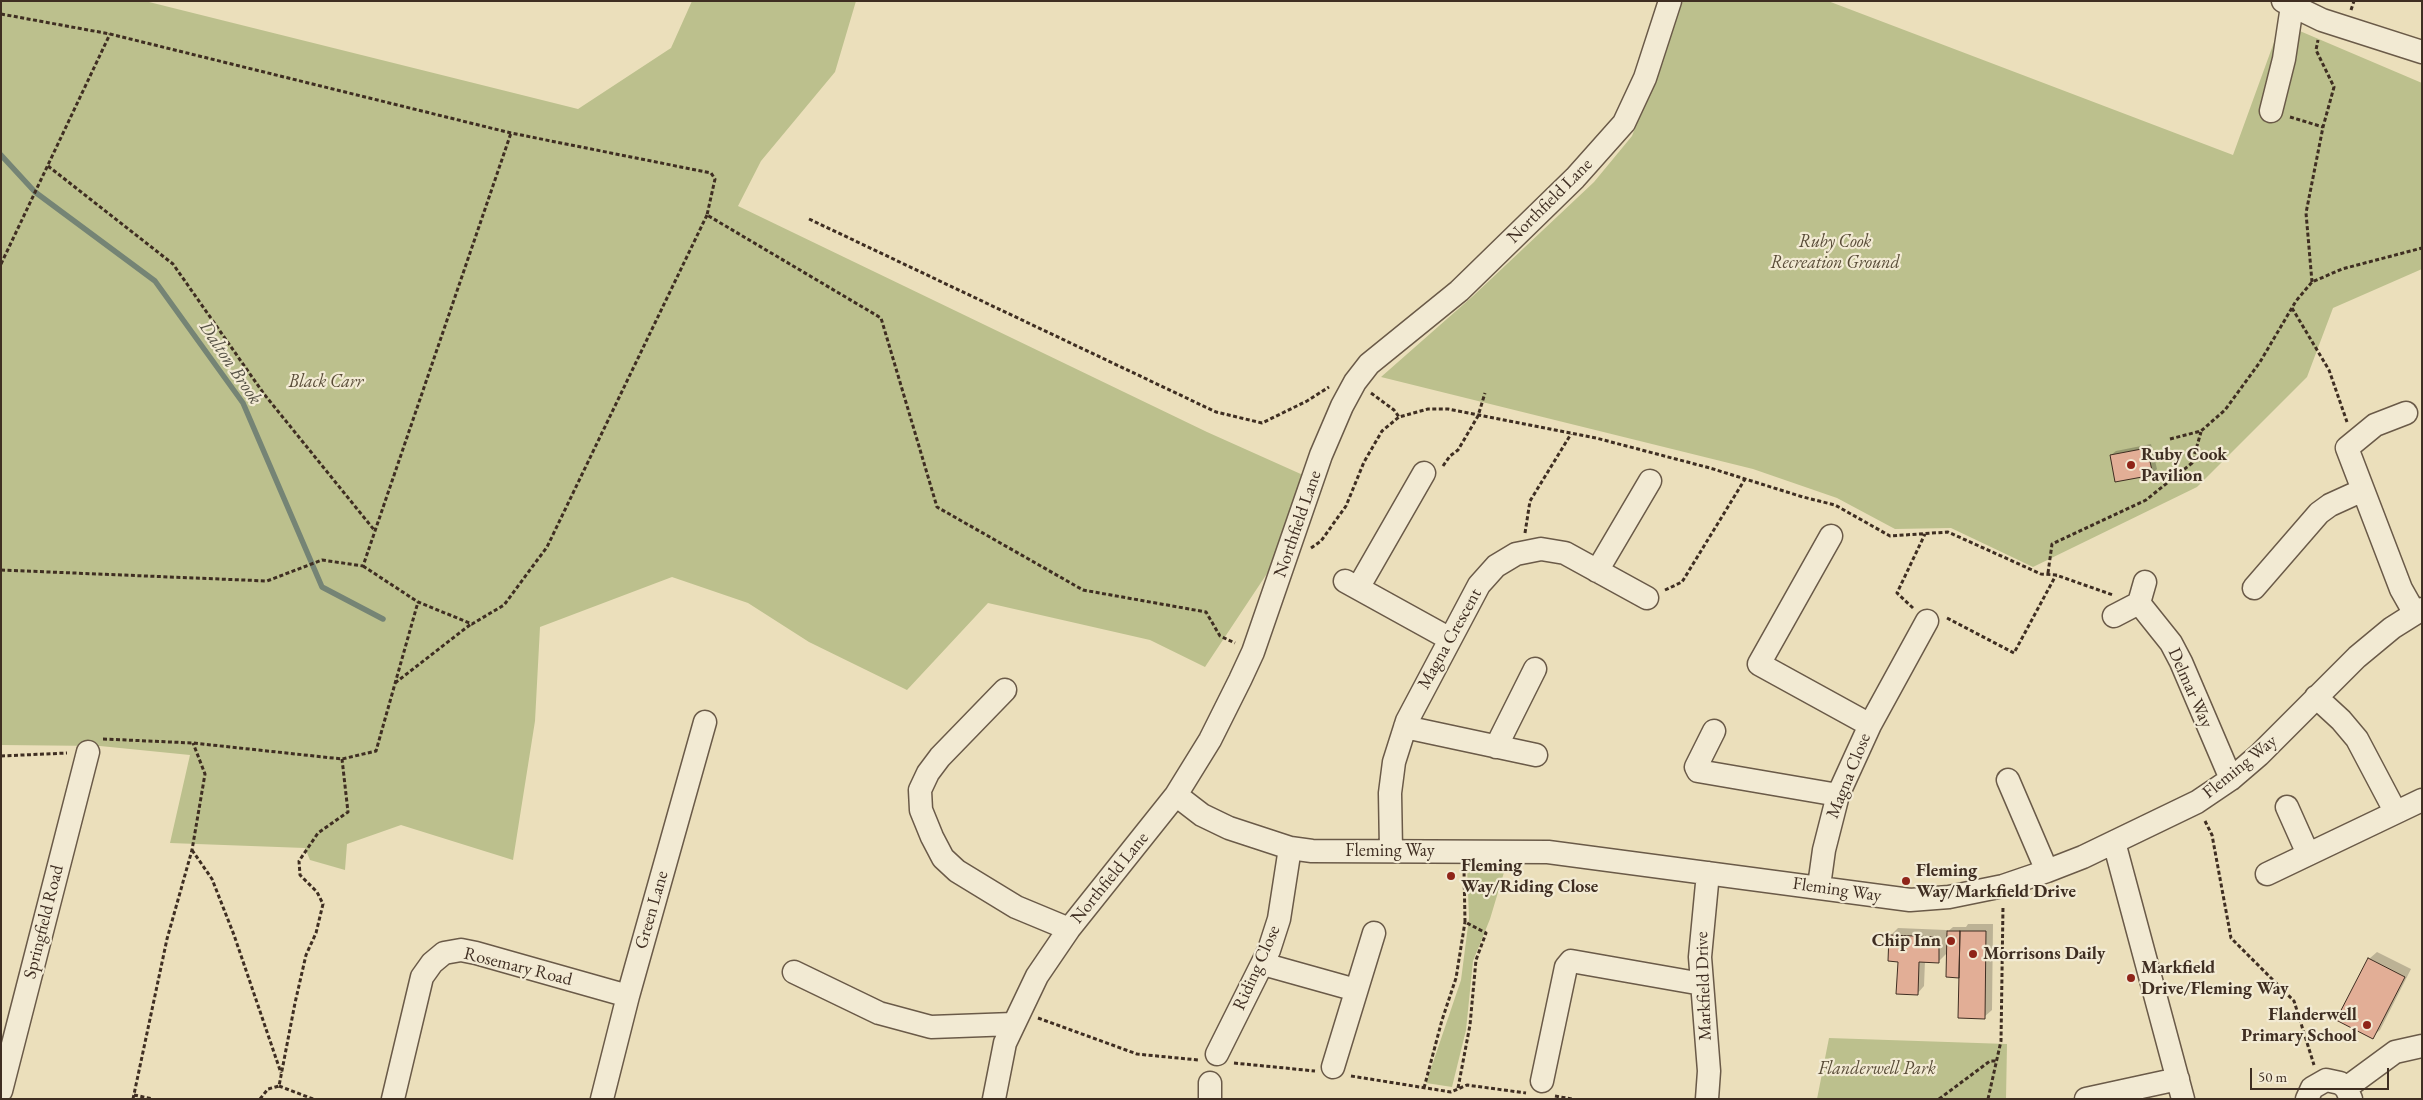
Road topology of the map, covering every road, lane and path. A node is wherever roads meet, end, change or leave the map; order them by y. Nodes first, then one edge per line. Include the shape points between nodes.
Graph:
1 (1670, 1) edge
2 (2288, 4) edge
3 (1, 14) edge
4 (2322, 20) junction
5 (110, 34) junction
6 (2422, 52) edge
7 (2271, 111) joint
8 (2323, 127) junction
9 (511, 133) junction
10 (48, 166) junction
11 (707, 215) junction
12 (809, 219) dead end
13 (2422, 248) edge
14 (1, 264) edge
15 (2312, 282) junction
16 (2292, 308) junction
17 (1355, 382) junction
18 (1484, 393) dead end
19 (2406, 413) dead end
20 (1478, 416) junction
21 (1399, 417) junction
22 (2201, 431) junction
23 (1571, 434) junction
24 (2170, 439) dead end
25 (2351, 445) junction
26 (1424, 473) joint
27 (1745, 479) junction
28 (1650, 481) dead end
29 (2363, 490) junction
30 (375, 531) junction
31 (1925, 534) junction
32 (1831, 536) dead end
33 (1522, 553) junction
34 (363, 566) junction
35 (1, 570) edge
36 (1283, 570) junction
37 (1597, 570) junction
38 (2048, 573) junction
39 (2056, 575) junction
40 (2145, 582) dead end
41 (2254, 588) dead end
42 (1647, 598) joint
43 (418, 602) junction
44 (2139, 603) junction
45 (2418, 610) edge
46 (2114, 616) dead end
47 (1927, 621) junction
48 (472, 624) junction
49 (1450, 639) junction
50 (1253, 652) junction
51 (1536, 669) dead end
52 (395, 684) junction
53 (1005, 690) dead end
54 (2316, 697) junction
55 (705, 722) dead end
56 (1870, 725) junction
57 (1405, 727) junction
58 (1714, 731) dead end
59 (193, 743) junction
60 (1496, 747) junction
61 (88, 752) junction
62 (1, 756) edge
63 (1536, 756) dead end
64 (342, 759) junction
65 (2231, 779) junction
66 (2008, 780) dead end
67 (1176, 795) junction
68 (1838, 795) junction
69 (2422, 800) edge
70 (2197, 802) junction
71 (2287, 808) dead end
72 (2395, 812) junction
73 (2114, 842) junction
74 (1290, 848) junction
75 (192, 850) junction
76 (1391, 850) junction
77 (1463, 851) junction
78 (2308, 854) junction
79 (2047, 871) junction
80 (1708, 873) junction
81 (2267, 874) dead end
82 (1819, 886) junction
83 (2003, 886) junction
84 (1465, 922) junction
85 (1069, 929) junction
86 (1374, 933) dead end
87 (1262, 964) junction
88 (794, 972) dead end
89 (1702, 984) junction
90 (1356, 990) junction
91 (628, 996) junction
92 (1016, 1018) junction
93 (2422, 1046) edge
94 (1218, 1059) junction
95 (1996, 1061) junction
96 (1334, 1071) junction
97 (282, 1074) junction
98 (279, 1086) junction
99 (1424, 1088) junction
100 (1458, 1089) junction
101 (2181, 1089) edge
102 (1543, 1090) junction
103 (1, 1091) edge
104 (2313, 1091) edge
105 (2349, 1093) edge
106 (134, 1097) edge
107 (153, 1099) edge
108 (260, 1099) edge
109 (313, 1099) edge
110 (393, 1099) edge
111 (602, 1099) edge
112 (994, 1099) edge
113 (1572, 1099) edge
114 (1707, 1099) edge
115 (1939, 1099) edge
116 (1988, 1099) edge
117 (2086, 1099) edge

1 - 17 street, Northfield Lane via 1645,78 1624,123 1575,178 1459,291 1369,364
2 - 4 street
2 - 7 street via 2284,59
3 - 5 path
4 - 6 street
4 - 8 path via 2316,50 2334,87
5 - 9 path
5 - 10 path
7 - 8 path
8 - 15 path via 2306,213
9 - 11 path via 710,174 715,179
9 - 30 path
10 - 14 path
10 - 30 path via 173,264 264,394
11 - 48 path via 547,547 504,605
11 - 50 path via 881,318 938,507 1083,590 1206,612 1220,636
12 - 17 path via 1216,412 1262,423 1346,377
13 - 15 path via 2342,269
15 - 16 path
16 - 22 path via 2236,396
16 - 25 path via 2328,370
17 - 21 path
17 - 36 street, Northfield Lane via 1321,455
18 - 20 path
19 - 25 street via 2374,425
20 - 21 path via 1428,410
20 - 23 path
20 - 26 path via 1458,450 1439,470
21 - 36 path via 1382,431 1364,462 1346,506 1320,541
22 - 24 path
22 - 38 path via 2192,463 2146,500 2052,544
23 - 27 path
23 - 33 path via 1530,501
25 - 29 street
26 - 49 street via 1351,584
27 - 31 path via 1835,505 1890,536
27 - 42 path via 1682,582
28 - 37 street
29 - 41 street via 2319,513
29 - 45 street via 2402,589
30 - 34 path
31 - 38 path via 1948,532 2040,574
31 - 47 path via 1897,593
32 - 56 street, Magna Close via 1759,664
33 - 37 street, Magna Crescent via 1540,549 1565,553
33 - 49 street, Magna Crescent via 1496,566 1479,585
34 - 35 path via 322,560 267,581
34 - 43 path
36 - 50 street, Northfield Lane
37 - 42 street, Magna Crescent
38 - 39 path
39 - 44 path
39 - 47 path via 2014,654 1943,616
40 - 44 street
43 - 48 path
43 - 52 path
44 - 46 street
44 - 65 street, Delmar Way via 2171,643 2181,662
45 - 54 street, Fleming Way via 2357,657
47 - 56 street, Magna Close
48 - 52 path
49 - 57 street, Magna Crescent
50 - 67 street, Northfield Lane via 1210,740
51 - 60 street
52 - 64 path via 376,751
53 - 85 street via 928,773 920,790 921,810 943,858 957,871 1016,907
54 - 65 street, Fleming Way via 2260,755
54 - 72 street via 2342,720 2357,739
55 - 91 street, Green Lane
56 - 68 street, Magna Close
57 - 60 street
57 - 76 street, Magna Crescent via 1394,762 1390,793
58 - 68 street via 1696,767 1698,771
59 - 61 path via 101,739
59 - 64 path
59 - 75 path via 205,774
60 - 63 street
61 - 62 path
61 - 103 street, Springfield Road
64 - 97 path via 348,812 318,833 299,861 300,875 317,892 323,904 304,965
65 - 70 street, Fleming Way
66 - 79 street
67 - 74 street, Fleming Way via 1202,815 1229,828
67 - 85 street, Northfield Lane
68 - 82 street, Magna Close
69 - 72 street
70 - 73 street, Fleming Way
70 - 104 path via 2212,835 2232,938 2294,1001
71 - 78 street
72 - 78 street
73 - 79 street, Fleming Way
73 - 101 street
74 - 76 street, Fleming Way via 1312,851
74 - 87 street, Riding Close via 1279,919 1270,950
75 - 97 path via 212,879
75 - 106 path via 167,940
76 - 77 street, Fleming Way
77 - 80 street, Fleming Way via 1578,854
77 - 84 path
78 - 81 street
79 - 83 street, Fleming Way
80 - 82 street, Fleming Way
80 - 89 street, Markfield Drive via 1700,957
82 - 83 street, Fleming Way via 1910,900 1949,897
83 - 95 path via 2001,1041
84 - 99 path via 1456,978
84 - 100 path via 1486,933 1476,960 1470,1025
85 - 92 street, Northfield Lane via 1037,976
86 - 90 street
87 - 90 street
87 - 94 street, Riding Close
88 - 92 street via 879,1013 931,1027
89 - 102 street via 1571,961 1566,967
89 - 114 street, Markfield Drive
90 - 96 street
91 - 110 street, Rosemary Road via 476,952 444,953 422,977
91 - 111 street, Green Lane
92 - 94 path via 1137,1054
92 - 112 street, Northfield Lane via 1005,1043
93 - 105 street via 2395,1052
94 - 96 path
95 - 115 path via 1990,1061
95 - 116 path
96 - 99 path
97 - 98 path
98 - 108 path via 268,1089
98 - 109 path
99 - 100 path via 1451,1092
100 - 102 path via 1467,1085
101 - 117 street
102 - 113 path
104 - 105 street via 2333,1080
106 - 107 path

